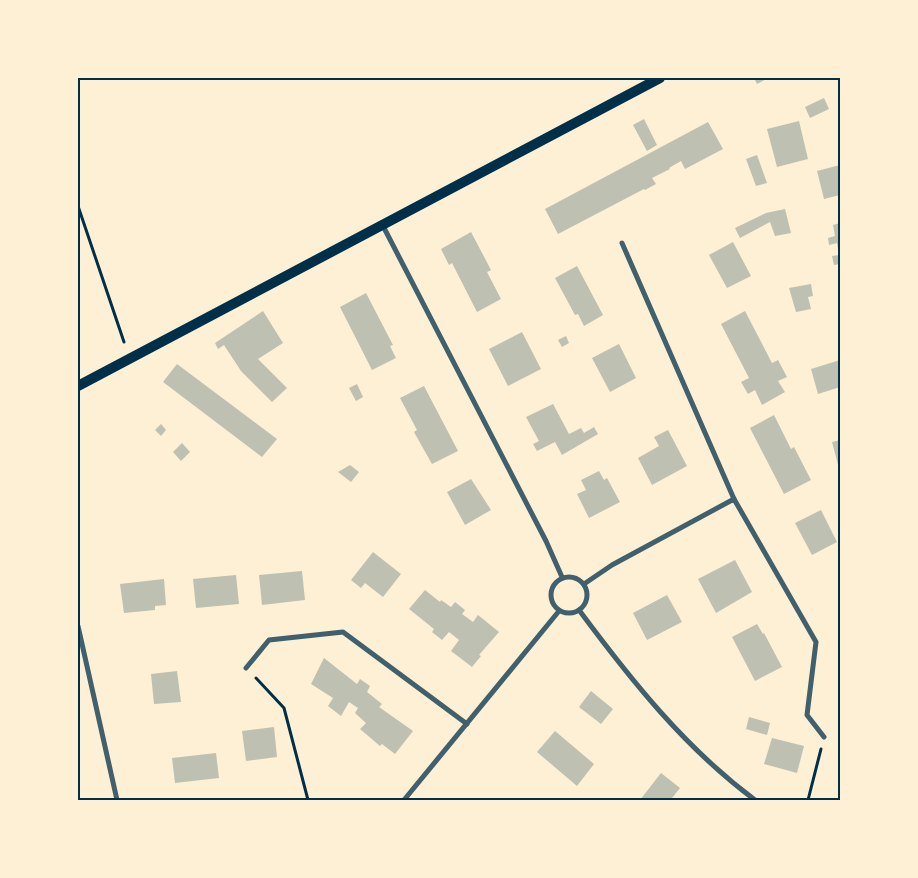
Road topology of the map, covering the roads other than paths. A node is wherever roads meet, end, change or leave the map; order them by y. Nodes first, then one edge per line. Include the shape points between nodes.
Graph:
1 (660, 78) edge
2 (382, 224) junction
3 (622, 243) dead end
4 (78, 386) edge
5 (734, 499) junction
6 (562, 577) junction
7 (584, 584) junction
8 (559, 610) junction
9 (579, 610) junction
10 (78, 626) edge
11 (246, 668) road end
12 (467, 724) junction
13 (824, 737) road end
14 (117, 800) edge
15 (404, 800) edge
16 (755, 800) edge

1 - 2 main road
2 - 4 main road
2 - 6 street
3 - 5 street
5 - 7 street via 612,565
5 - 13 street via 816,642 806,714
6 - 7 street via 577,578
6 - 8 street via 555,582 550,597
7 - 9 street via 587,598
8 - 9 street via 569,613
8 - 12 street
9 - 16 street via 691,746
10 - 14 street
11 - 12 street via 269,640 343,632
12 - 15 street

